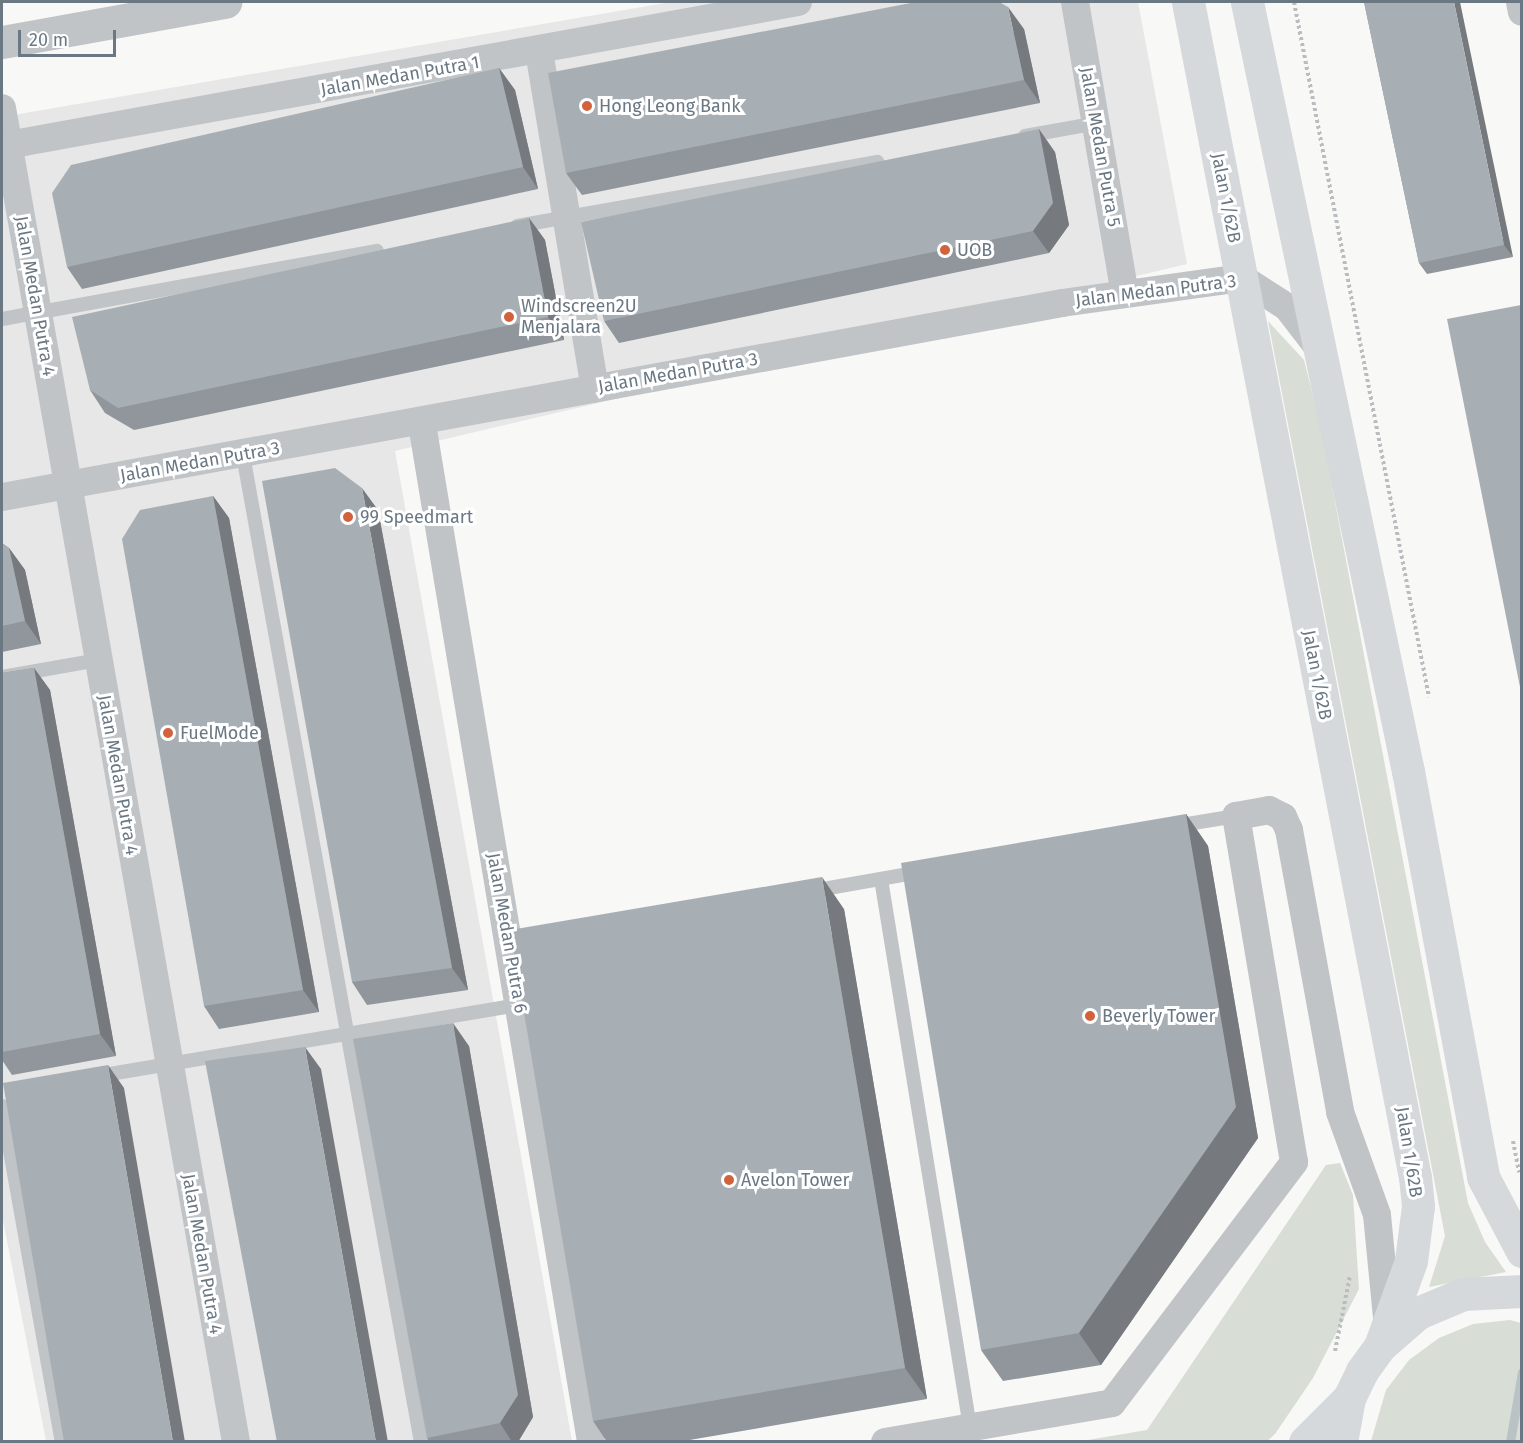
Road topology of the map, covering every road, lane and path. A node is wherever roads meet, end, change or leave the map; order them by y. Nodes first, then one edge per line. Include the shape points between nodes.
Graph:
1 (225, 2) edge
2 (798, 2) edge
3 (1075, 2) edge
4 (1188, 2) edge
5 (1247, 2) edge
6 (1294, 2) edge
7 (1520, 2) edge
8 (1521, 12) edge
9 (2, 42) edge
10 (539, 51) junction
11 (2, 108) edge
12 (1097, 123) junction
13 (1014, 138) edge
14 (5, 146) edge
15 (897, 159) edge
16 (567, 217) junction
17 (496, 230) edge
18 (390, 249) edge
19 (1242, 278) junction
20 (1125, 293) junction
21 (38, 312) junction
22 (2, 319) edge
23 (1324, 357) junction
24 (595, 388) junction
25 (422, 424) junction
26 (243, 455) junction
27 (68, 485) junction
28 (2, 497) edge
29 (98, 660) junction
30 (2, 677) edge
31 (1431, 707) dead end
32 (1236, 816) junction
33 (1162, 829) edge
34 (940, 868) edge
35 (881, 879) junction
36 (799, 893) edge
37 (519, 1005) junction
38 (347, 1034) junction
39 (168, 1064) junction
40 (79, 1079) edge
41 (2, 1106) edge
42 (1512, 1137) dead end
43 (1521, 1181) edge
44 (1521, 1251) edge
45 (1352, 1265) dead end
46 (1521, 1291) edge
47 (1383, 1336) junction
48 (1334, 1356) dead end
49 (1349, 1398) junction
50 (970, 1427) junction
51 (62, 1442) edge
52 (236, 1442) edge
53 (421, 1442) edge
54 (591, 1442) edge
55 (885, 1442) edge
56 (1305, 1442) edge
57 (1341, 1442) edge

1 - 9 street
2 - 10 street, Jalan Medan Putra 1
3 - 12 street, Jalan Medan Putra 5
4 - 19 main road, Jalan 1/62B
5 - 23 main road
6 - 31 path
7 - 8 street
10 - 14 street, Jalan Medan Putra 1
10 - 16 street
11 - 14 street, Jalan Medan Putra 4
12 - 13 lane
12 - 20 street, Jalan Medan Putra 5
14 - 21 street, Jalan Medan Putra 4
15 - 16 lane
16 - 17 lane
16 - 24 street
18 - 21 lane
19 - 20 street, Jalan Medan Putra 3
19 - 23 street, Jalan Medan Putra 3 via 1287,307
19 - 47 main road, Jalan 1/62B via 1415,1177 1418,1206 1411,1261
20 - 24 street, Jalan Medan Putra 3
21 - 22 lane
21 - 27 street, Jalan Medan Putra 4
23 - 44 main road via 1484,1177
24 - 25 street, Jalan Medan Putra 3
25 - 26 street, Jalan Medan Putra 3
25 - 37 street, Jalan Medan Putra 6 via 514,945
26 - 27 street, Jalan Medan Putra 3
26 - 38 lane
27 - 28 street, Jalan Medan Putra 3
27 - 29 street, Jalan Medan Putra 4
29 - 30 lane
29 - 39 street, Jalan Medan Putra 4
32 - 33 lane
32 - 47 street via 1269,810 1283,817 1289,830 1340,1112 1377,1215
32 - 50 street via 1294,1162 1112,1403
34 - 35 lane
35 - 36 lane
35 - 50 lane
37 - 38 lane
37 - 54 street, Jalan Medan Putra 6
38 - 39 lane
38 - 53 lane
39 - 40 lane
39 - 52 street, Jalan Medan Putra 4
41 - 51 lane
42 - 43 path
45 - 48 path
46 - 47 main road via 1463,1294 1418,1313
47 - 49 main road
49 - 56 main road
49 - 57 main road
50 - 55 street

